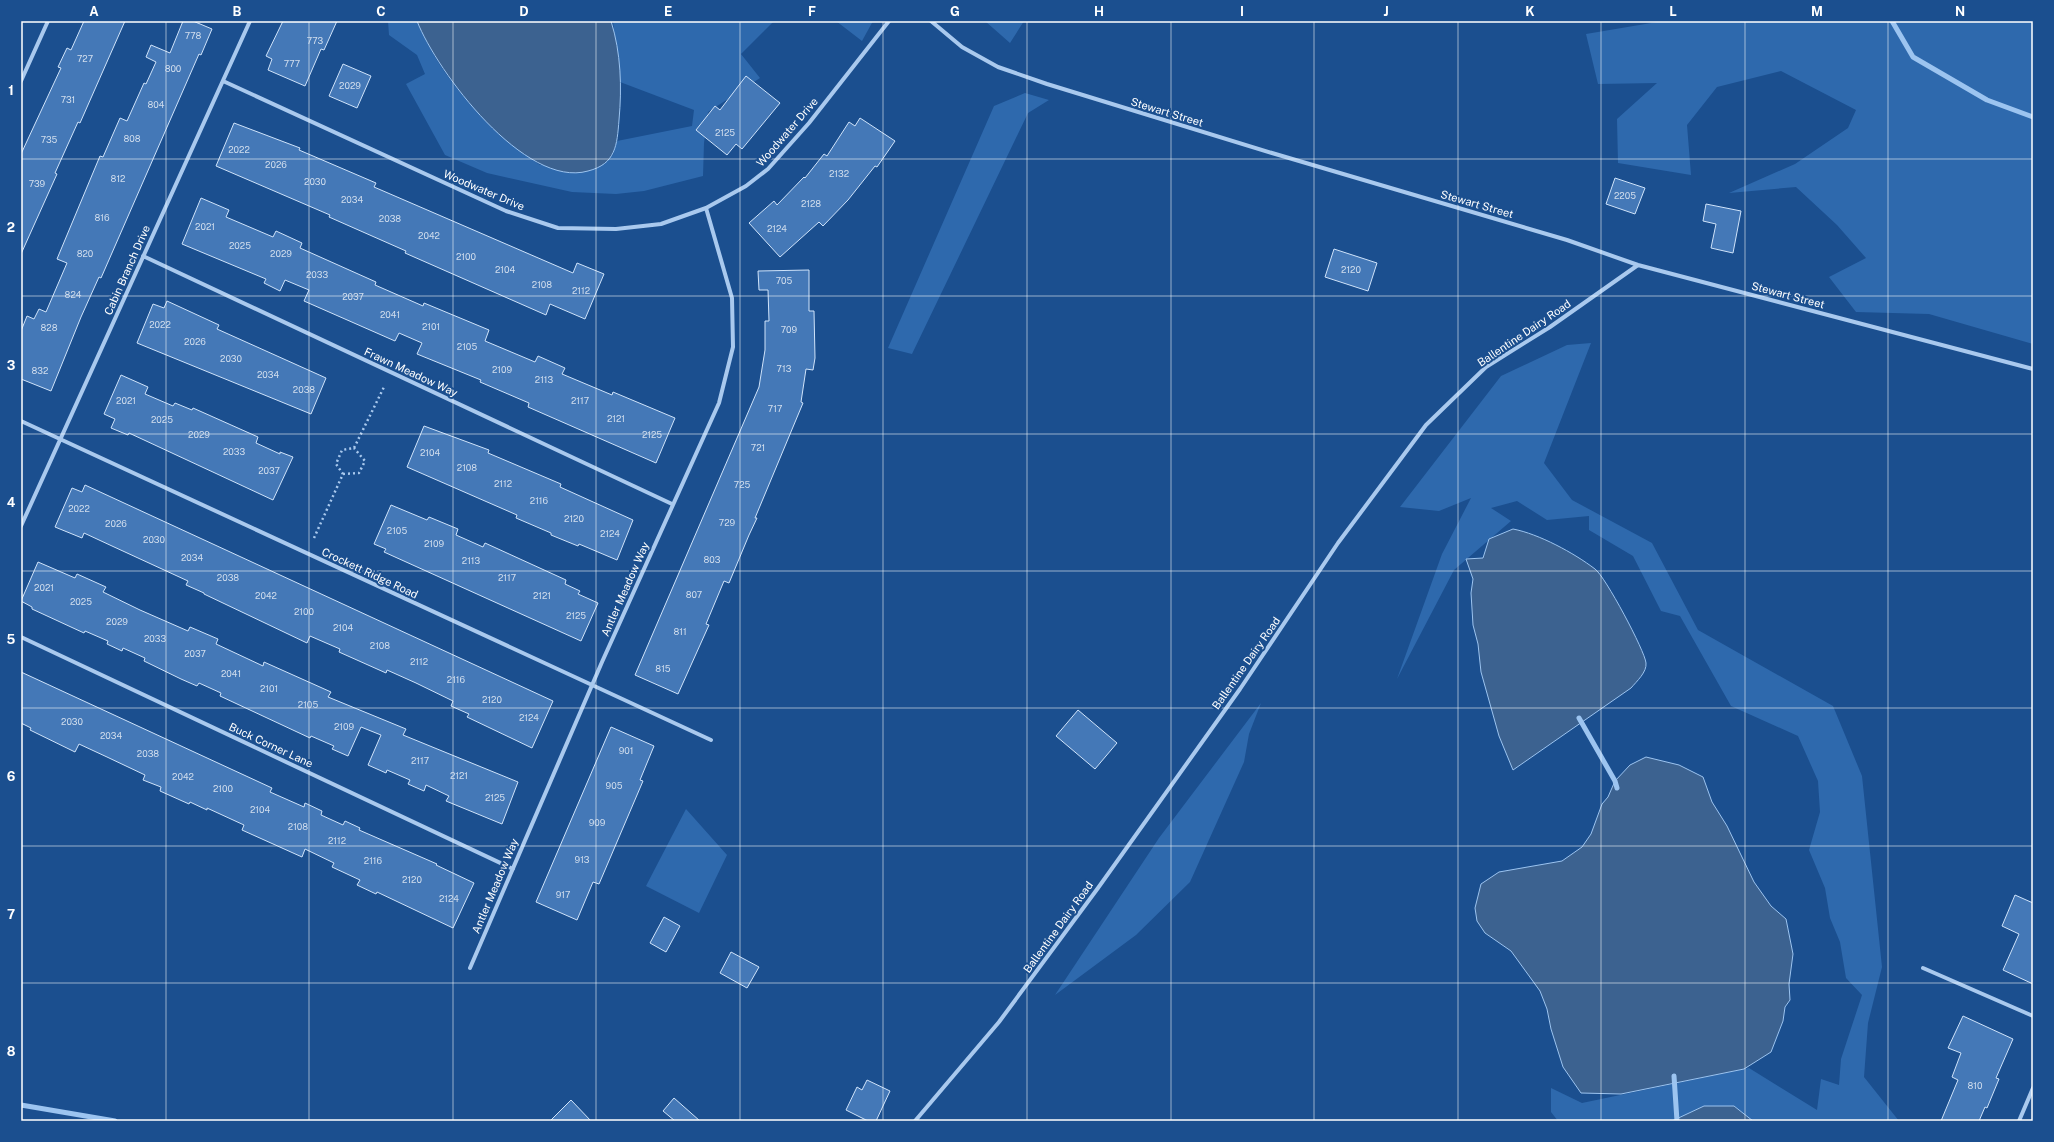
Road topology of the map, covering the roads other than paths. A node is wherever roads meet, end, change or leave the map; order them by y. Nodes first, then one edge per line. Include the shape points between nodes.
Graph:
1 (48, 21) edge
2 (250, 21) edge
3 (889, 21) edge
4 (931, 21) edge
5 (21, 81) edge
6 (223, 81) junction
7 (706, 208) junction
8 (143, 256) junction
9 (1638, 265) junction
10 (2033, 369) edge
11 (21, 421) edge
12 (60, 440) junction
13 (672, 504) junction
14 (21, 526) edge
15 (21, 637) edge
16 (592, 685) junction
17 (711, 740) dead end
18 (513, 869) junction
19 (470, 968) dead end
20 (1923, 968) dead end
21 (2033, 1016) edge
22 (2033, 1088) edge
23 (915, 1121) edge
24 (2019, 1121) edge

1 - 5 street
2 - 6 street, Cabin Branch Drive
3 - 7 street, Woodwater Drive via 809,123 768,169 746,186
4 - 9 street, Stewart Street via 962,47 998,67 1047,84 1567,240
6 - 7 street, Woodwater Drive via 506,211 558,228 616,229 660,224
6 - 8 street, Cabin Branch Drive
7 - 13 street, Antler Meadow Way via 732,298 734,346 719,403
8 - 12 street, Cabin Branch Drive
8 - 13 street, Frawn Meadow Way
9 - 10 street, Stewart Street
9 - 23 street, Ballentine Dairy Road via 1550,327 1486,367 1426,425 1338,543 1240,688 1098,888 999,1022
11 - 12 street, Crockett Ridge Road
12 - 14 street, Cabin Branch Drive
12 - 16 street, Crockett Ridge Road
13 - 16 street, Antler Meadow Way
15 - 18 street, Buck Corner Lane
16 - 17 street, Crockett Ridge Road
16 - 18 street, Antler Meadow Way
18 - 19 street, Antler Meadow Way
20 - 21 street
22 - 24 street

